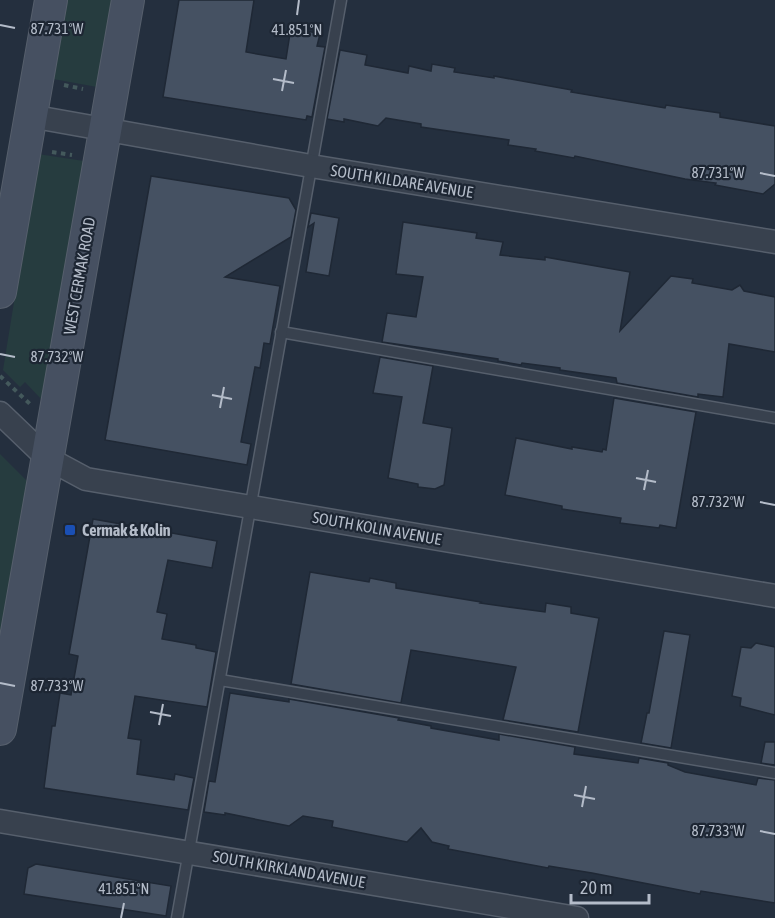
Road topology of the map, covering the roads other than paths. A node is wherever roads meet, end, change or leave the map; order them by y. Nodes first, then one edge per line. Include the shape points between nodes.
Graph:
1 (51, 0) edge
2 (128, 0) edge
3 (341, 0) edge
4 (30, 116) junction
5 (105, 129) junction
6 (311, 166) junction
7 (775, 242) edge
8 (0, 292) edge
9 (281, 332) junction
10 (0, 413) edge
11 (775, 418) edge
12 (47, 458) junction
13 (251, 507) junction
14 (775, 596) edge
15 (220, 680) junction
16 (0, 729) edge
17 (775, 773) edge
18 (0, 821) edge
19 (189, 853) junction
20 (177, 918) edge
21 (578, 918) edge

1 - 4 main road
2 - 5 main road, WEST CERMAK ROAD
3 - 6 lane
4 - 5 street, SOUTH KILDARE AVENUE
4 - 8 main road
5 - 6 street, SOUTH KILDARE AVENUE
5 - 12 main road, WEST CERMAK ROAD
6 - 7 street, SOUTH KILDARE AVENUE
6 - 9 lane
9 - 11 lane
9 - 13 lane
10 - 12 street, SOUTH KOLIN AVENUE
12 - 13 street, SOUTH KOLIN AVENUE via 86,479
12 - 16 main road, WEST CERMAK ROAD
13 - 14 street, SOUTH KOLIN AVENUE
13 - 15 lane
15 - 17 lane
15 - 19 lane
18 - 19 street, SOUTH KIRKLAND AVENUE
19 - 20 lane
19 - 21 street, SOUTH KIRKLAND AVENUE

